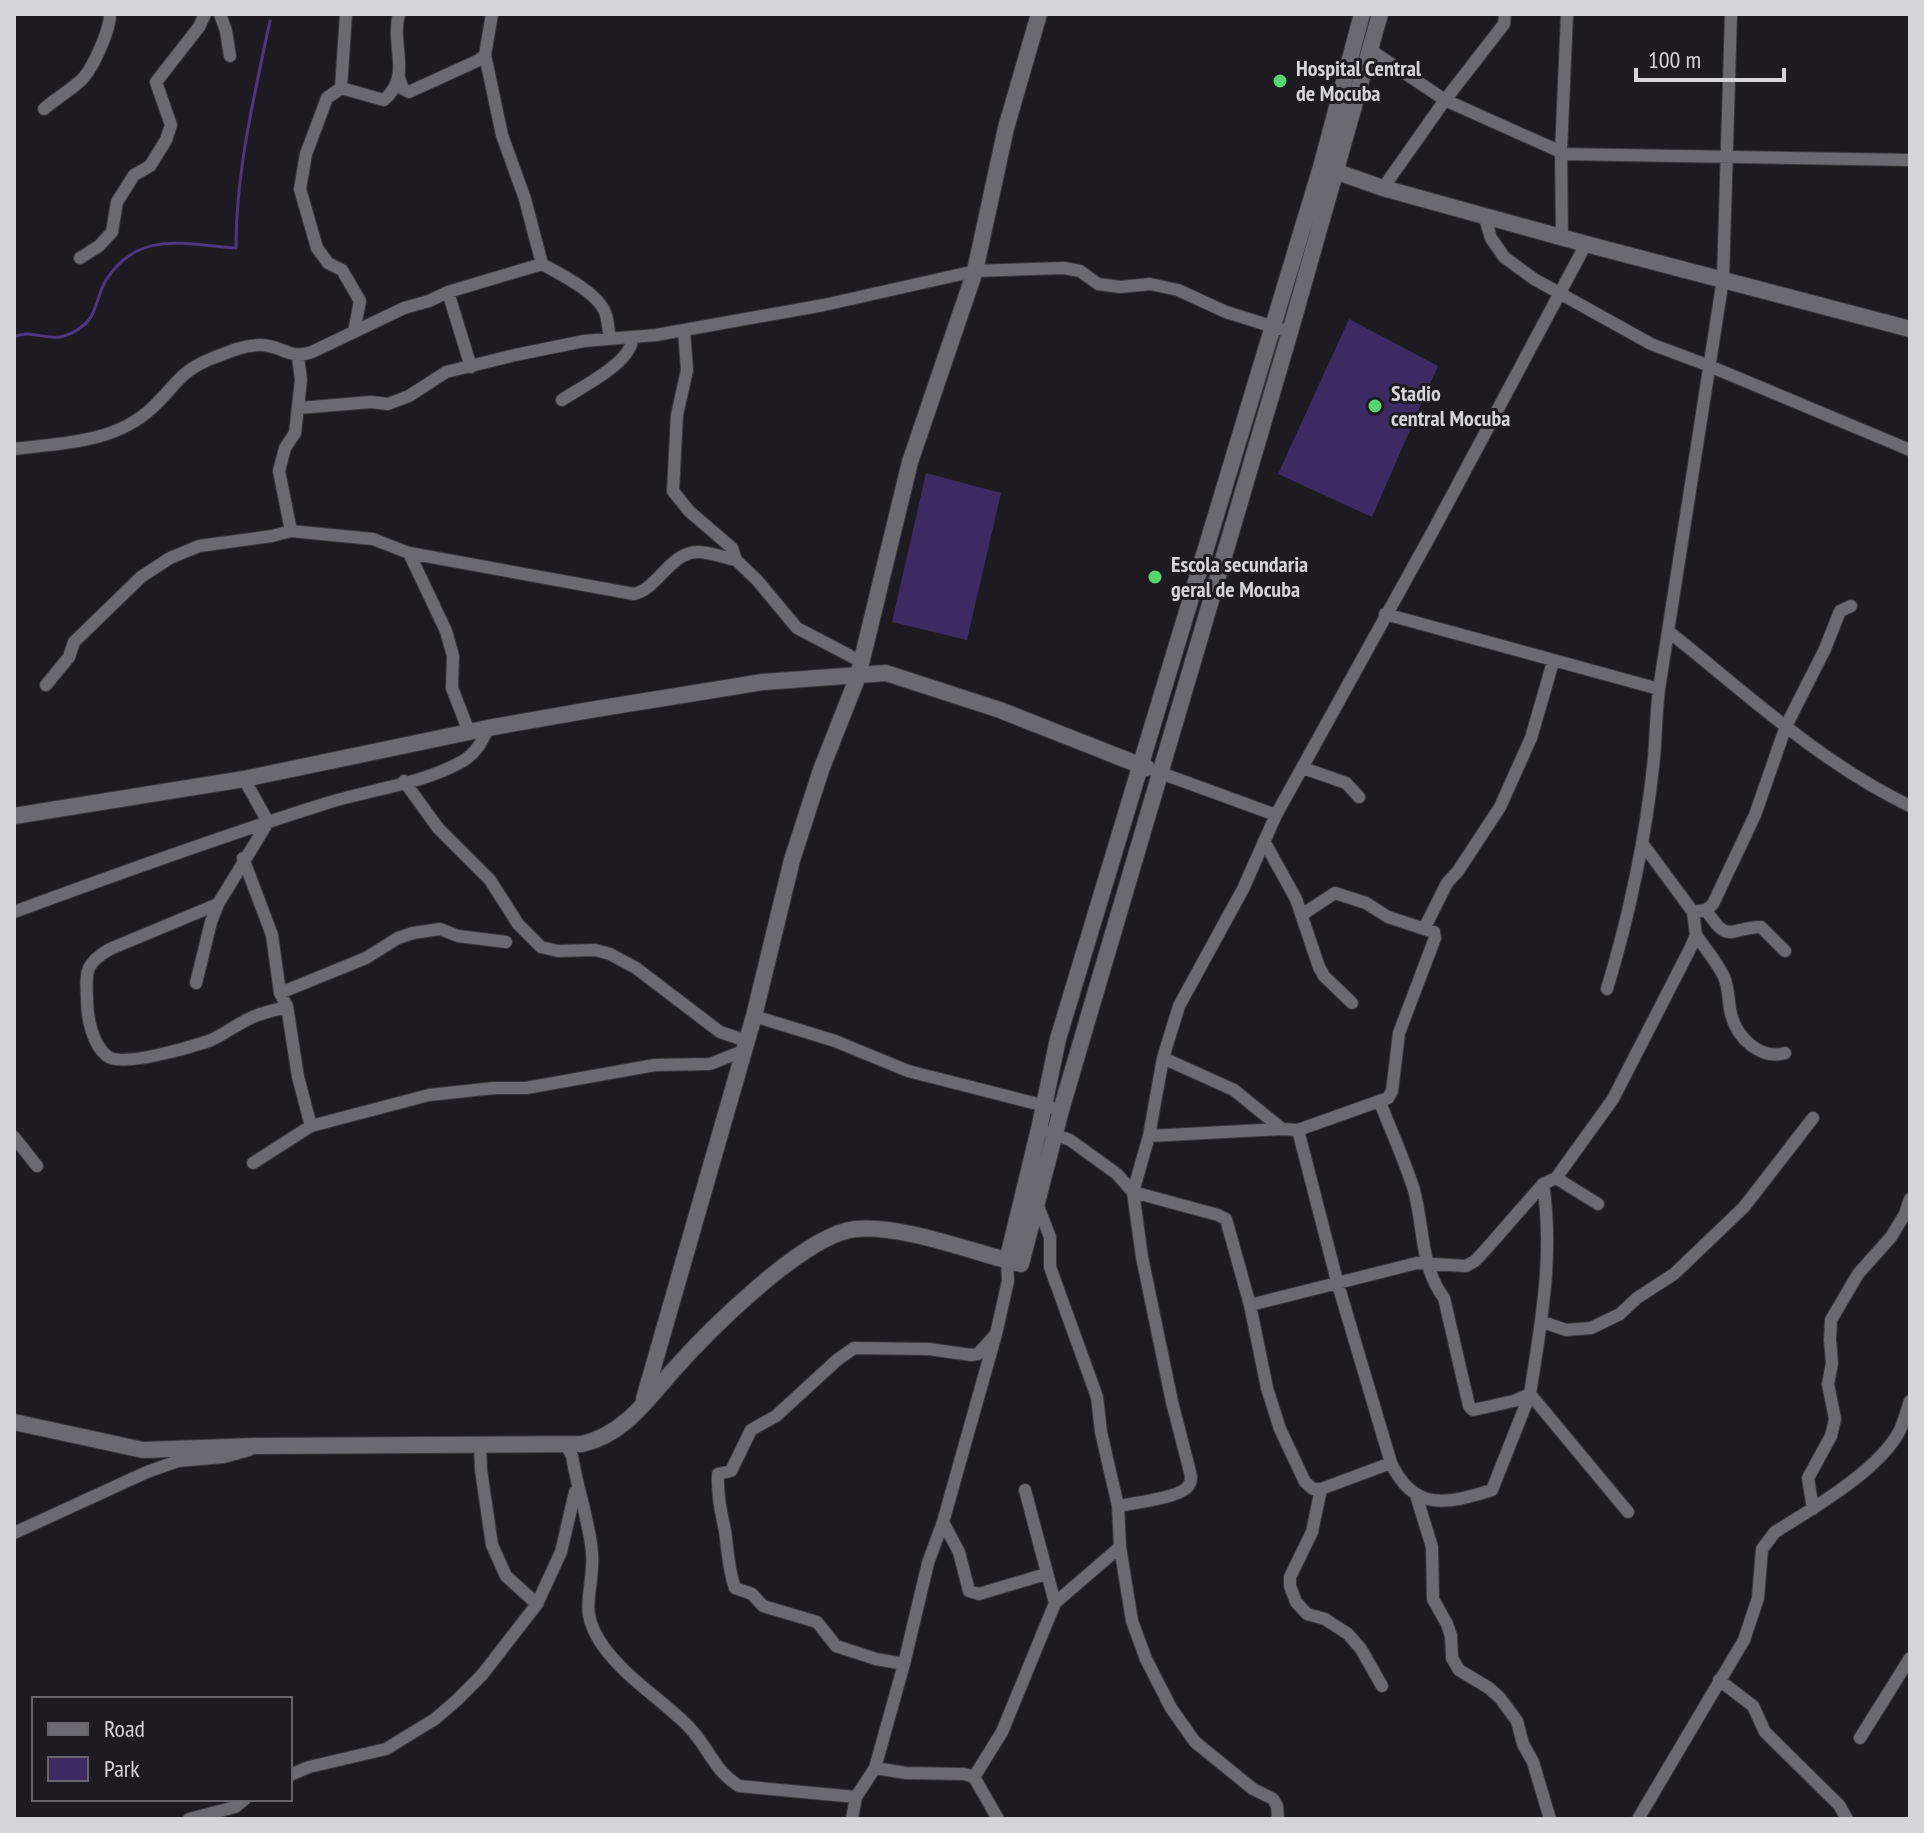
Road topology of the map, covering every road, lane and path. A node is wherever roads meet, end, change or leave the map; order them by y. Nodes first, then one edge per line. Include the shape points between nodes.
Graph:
1 (110, 14) edge
2 (205, 14) edge
3 (220, 14) edge
4 (346, 14) edge
5 (399, 14) edge
6 (492, 14) edge
7 (1039, 14) edge
8 (1345, 14) edge
9 (1505, 14) edge
10 (1567, 14) edge
11 (1731, 14) edge
12 (1368, 19) edge
13 (1369, 49) junction
14 (485, 55) junction
15 (230, 56) dead end
16 (399, 78) junction
17 (341, 88) junction
18 (1445, 100) junction
19 (44, 109) dead end
20 (1561, 153) junction
21 (1728, 155) junction
22 (1910, 160) edge
23 (1328, 169) junction
24 (1383, 188) junction
25 (1484, 215) junction
26 (1562, 236) junction
27 (1586, 244) junction
28 (80, 258) dead end
29 (542, 264) junction
30 (975, 271) junction
31 (1723, 279) junction
32 (448, 292) junction
33 (1560, 294) junction
34 (1272, 327) junction
35 (1910, 329) edge
36 (684, 330) junction
37 (354, 332) junction
38 (1290, 332) junction
39 (632, 337) junction
40 (610, 338) junction
41 (298, 357) junction
42 (1707, 365) junction
43 (471, 367) junction
44 (562, 400) dead end
45 (299, 408) junction
46 (14, 449) edge
47 (1910, 450) edge
48 (1217, 509) junction
49 (1235, 515) junction
50 (291, 531) junction
51 (409, 553) junction
52 (736, 560) junction
53 (1851, 606) dead end
54 (1385, 614) junction
55 (1668, 631) junction
56 (1553, 662) junction
57 (859, 668) junction
58 (46, 685) dead end
59 (1659, 689) junction
60 (1786, 726) junction
61 (488, 728) junction
62 (469, 732) junction
63 (1139, 764) junction
64 (1303, 768) junction
65 (1158, 772) junction
66 (244, 779) junction
67 (404, 781) junction
68 (1359, 797) dead end
69 (1910, 806) edge
70 (1276, 815) junction
71 (14, 816) edge
72 (268, 822) junction
73 (1264, 841) junction
74 (1642, 843) junction
75 (243, 858) junction
76 (218, 904) junction
77 (1699, 911) junction
78 (14, 912) edge
79 (1303, 914) junction
80 (1424, 929) junction
81 (1696, 935) junction
82 (506, 942) dead end
83 (1785, 951) dead end
84 (196, 983) dead end
85 (1607, 989) dead end
86 (280, 993) junction
87 (1352, 1003) dead end
88 (287, 1006) junction
89 (754, 1016) junction
90 (1058, 1039) junction
91 (1082, 1039) junction
92 (745, 1046) junction
93 (1785, 1053) dead end
94 (1163, 1058) junction
95 (1380, 1102) junction
96 (1043, 1105) junction
97 (1061, 1110) junction
98 (1813, 1118) dead end
99 (311, 1126) junction
100 (1282, 1129) junction
101 (1298, 1130) junction
102 (1047, 1131) junction
103 (1149, 1136) junction
104 (14, 1137) edge
105 (253, 1163) dead end
106 (37, 1166) dead end
107 (1556, 1178) junction
108 (1543, 1184) junction
109 (1133, 1192) junction
110 (1910, 1199) edge
111 (1037, 1204) junction
112 (1598, 1204) dead end
113 (1014, 1262) junction
114 (1427, 1263) junction
115 (1337, 1281) junction
116 (1250, 1305) junction
117 (1543, 1322) junction
118 (996, 1334) junction
119 (1530, 1394) junction
120 (1910, 1401) edge
121 (641, 1408) junction
122 (14, 1422) edge
123 (1899, 1431) junction
124 (1910, 1440) edge
125 (565, 1443) junction
126 (480, 1445) junction
127 (255, 1446) junction
128 (1391, 1463) junction
129 (577, 1485) junction
130 (1321, 1489) junction
131 (1025, 1490) dead end
132 (1416, 1495) junction
133 (1118, 1506) junction
134 (1813, 1509) junction
135 (1628, 1512) dead end
136 (943, 1522) junction
137 (14, 1533) edge
138 (1120, 1547) junction
139 (1046, 1574) junction
140 (1055, 1603) junction
141 (537, 1604) junction
142 (1910, 1658) edge
143 (904, 1664) junction
144 (1719, 1680) junction
145 (1382, 1686) dead end
146 (1860, 1738) dead end
147 (875, 1768) junction
148 (292, 1774) edge
149 (974, 1777) junction
150 (856, 1797) junction
151 (242, 1801) edge
152 (856, 1816) edge
153 (189, 1819) edge
154 (998, 1819) edge
155 (1278, 1819) edge
156 (1550, 1819) edge
157 (1638, 1819) edge
158 (1847, 1819) edge

1 - 19 street via 96,57 81,81
2 - 28 street via 156,82 171,125 166,140 117,202 112,232
3 - 15 street
4 - 17 street
5 - 16 street
6 - 14 street
7 - 30 street via 1006,128
8 - 12 street
9 - 18 street via 1504,24
10 - 20 street
11 - 21 street
12 - 13 street
12 - 23 street
13 - 18 street
13 - 23 street
14 - 16 street via 409,92
14 - 29 street via 502,135
16 - 17 street via 384,100
17 - 37 street via 327,98 306,154 300,189 317,248 342,270 360,301
18 - 20 street
18 - 24 street
20 - 21 street
20 - 26 street
21 - 22 street
21 - 31 street
23 - 24 street
23 - 34 street
23 - 38 street
24 - 25 street
25 - 26 street
25 - 33 street via 1504,257
26 - 27 street
27 - 31 street
27 - 33 street
29 - 32 street
29 - 40 street via 599,302
30 - 34 street via 1064,268 1080,271 1098,284 1150,284
30 - 36 street
30 - 57 street via 910,462
31 - 35 street
31 - 42 street
32 - 37 street
32 - 43 street
33 - 42 street via 1651,344
33 - 54 street
34 - 38 street
34 - 48 street
36 - 39 street
36 - 52 street via 687,370 677,415 673,491 732,548
37 - 41 street
38 - 49 street
39 - 40 street
39 - 44 street via 629,352
40 - 43 street
41 - 45 street
41 - 46 street via 262,345 240,348 181,375 152,408 124,429 93,439
42 - 47 street
42 - 55 street
43 - 45 street via 446,372 399,401
45 - 50 street via 279,471
48 - 49 street
48 - 63 street
49 - 65 street
50 - 51 street via 373,539
50 - 58 street via 199,546 160,564 116,598 74,642
51 - 52 street via 634,594 681,557 697,552
51 - 62 street via 446,631 453,656 452,688
52 - 57 street via 797,628
53 - 60 street via 1840,611
54 - 56 street
54 - 64 street
55 - 59 street
55 - 60 street
56 - 59 street
56 - 80 street via 1531,738 1500,807 1447,883
57 - 61 street
57 - 63 street via 1000,710
57 - 89 street via 792,860
59 - 74 street
60 - 69 street via 1848,771
60 - 77 street via 1755,815 1713,904
61 - 62 street
61 - 67 street via 480,747 463,760
62 - 66 street
63 - 65 street
63 - 90 street
64 - 68 street via 1346,783
64 - 70 street
65 - 70 street
65 - 91 street
66 - 71 street
66 - 72 street
67 - 72 street
67 - 92 street via 541,947 610,954
70 - 73 street
72 - 75 street
72 - 78 street
73 - 79 street
73 - 94 street via 1179,1006
74 - 77 street
74 - 85 street via 1628,921
75 - 76 street
75 - 86 street via 272,935
76 - 84 street
76 - 88 street via 95,958 86,971 87,1015 96,1042 118,1061 135,1059 208,1041 259,1014
77 - 81 street
77 - 83 street via 1726,933 1761,927
79 - 80 street via 1335,893
79 - 87 street via 1319,967
80 - 95 street via 1434,932 1433,948 1399,1033 1392,1091
81 - 93 street via 1724,977 1732,1018 1742,1034 1757,1051
81 - 107 street via 1613,1099
82 - 86 street via 440,929 413,933
86 - 88 street
88 - 99 street
89 - 92 street
89 - 96 street via 908,1071
90 - 91 street
90 - 96 street
91 - 97 street
92 - 99 street via 710,1064 655,1065 526,1088 429,1095
92 - 121 street
94 - 100 street via 1234,1090
94 - 103 street
95 - 101 street
95 - 114 street via 1414,1190
96 - 97 street
96 - 102 street
97 - 102 street
98 - 117 street via 1744,1207 1674,1274 1599,1325 1566,1330
99 - 105 street
100 - 101 street
100 - 103 street
101 - 115 street
102 - 109 street via 1070,1140
102 - 111 street
102 - 113 street
103 - 109 street
104 - 106 street
107 - 108 street
107 - 112 street
108 - 114 street via 1475,1261 1459,1266
108 - 117 street
109 - 116 street via 1226,1219
109 - 133 street via 1191,1482 1178,1494
110 - 134 street via 1891,1237 1858,1274 1831,1320 1828,1384 1835,1419 1808,1478
111 - 113 street
111 - 133 street via 1050,1237 1050,1267 1097,1397
113 - 118 street
113 - 121 street via 914,1235 855,1229 830,1237 724,1316
114 - 115 street
114 - 119 street via 1444,1298 1469,1406 1481,1410
115 - 116 street
115 - 128 street
116 - 130 street via 1280,1429 1305,1482
117 - 119 street
118 - 136 street
118 - 143 street via 971,1355 854,1348 776,1416 751,1430 731,1471 718,1474 727,1566 735,1588 752,1594 763,1606 817,1622 836,1646
119 - 132 street via 1492,1490 1460,1500
119 - 135 street
120 - 123 street
121 - 125 street via 615,1431 592,1442
122 - 127 street via 143,1450
123 - 124 street
123 - 134 street via 1876,1460
125 - 126 street
125 - 129 street
126 - 127 street
126 - 141 street via 492,1545 506,1576
127 - 137 street via 245,1453 158,1468
128 - 130 street
128 - 132 street via 1400,1482
129 - 141 street via 561,1552
129 - 150 street via 592,1555 586,1604 604,1647 687,1725 726,1779 739,1786
130 - 145 street via 1312,1532 1290,1586 1307,1614 1348,1634
131 - 139 street
132 - 156 street via 1432,1547 1433,1599 1451,1636 1455,1664 1500,1698 1517,1721
133 - 138 street
134 - 144 street via 1766,1540 1758,1598 1744,1640
136 - 139 street via 972,1593
136 - 143 street
138 - 140 street
138 - 155 street via 1132,1621 1171,1708 1195,1742 1273,1799
139 - 140 street
140 - 149 street via 1002,1732
141 - 148 street via 482,1675 435,1719 386,1749
142 - 146 street
143 - 147 street
144 - 157 street
144 - 158 street via 1753,1706 1765,1732
147 - 149 street
147 - 150 street
149 - 154 street
150 - 152 street
151 - 153 street

